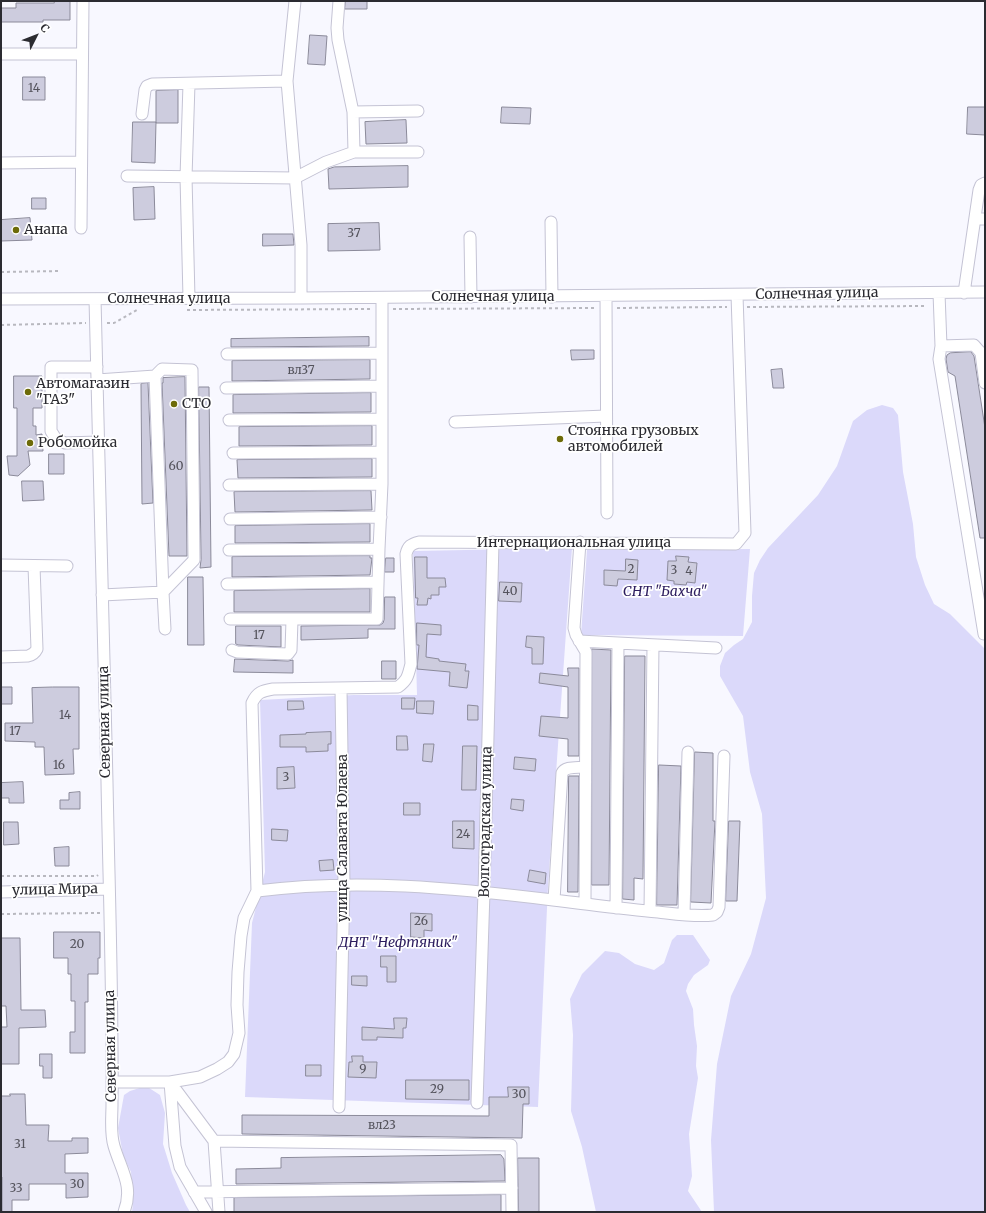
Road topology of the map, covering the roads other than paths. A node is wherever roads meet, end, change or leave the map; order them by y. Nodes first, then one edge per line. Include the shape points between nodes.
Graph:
1 (83, 1) edge
2 (295, 1) edge
3 (339, 1) edge
4 (1, 54) edge
5 (82, 54) junction
6 (287, 81) junction
7 (189, 84) junction
8 (418, 111) dead end
9 (353, 112) junction
10 (142, 114) dead end
11 (354, 152) junction
12 (418, 152) dead end
13 (81, 162) junction
14 (1, 163) edge
15 (127, 176) dead end
16 (186, 177) junction
17 (295, 178) junction
18 (985, 183) edge
19 (980, 219) edge
20 (551, 222) dead end
21 (81, 228) dead end
22 (470, 237) dead end
23 (985, 292) edge
24 (938, 293) junction
25 (964, 293) junction
26 (737, 295) junction
27 (606, 296) junction
28 (471, 297) junction
29 (552, 297) junction
30 (189, 298) junction
31 (301, 298) junction
32 (382, 298) junction
33 (1, 299) edge
34 (95, 299) junction
35 (941, 346) junction
36 (382, 353) junction
37 (983, 353) edge
38 (227, 354) dead end
39 (97, 367) junction
40 (155, 376) junction
41 (97, 380) junction
42 (985, 383) edge
43 (382, 386) junction
44 (226, 388) dead end
45 (606, 416) junction
46 (382, 419) junction
47 (229, 420) dead end
48 (455, 422) dead end
49 (98, 442) junction
50 (382, 452) junction
51 (233, 453) dead end
52 (382, 484) junction
53 (229, 485) dead end
54 (607, 513) dead end
55 (381, 517) junction
56 (230, 519) dead end
57 (493, 542) junction
58 (580, 542) junction
59 (379, 549) junction
60 (229, 550) dead end
61 (1, 566) edge
62 (34, 566) junction
63 (67, 566) dead end
64 (377, 582) junction
65 (227, 584) dead end
66 (163, 592) junction
67 (102, 595) junction
68 (230, 619) dead end
69 (292, 620) junction
70 (165, 629) dead end
71 (985, 634) edge
72 (579, 641) junction
73 (618, 643) junction
74 (653, 645) junction
75 (716, 648) dead end
76 (232, 650) dead end
77 (1, 657) edge
78 (342, 688) junction
79 (688, 752) dead end
80 (724, 756) dead end
81 (585, 768) junction
82 (344, 884) junction
83 (109, 889) junction
84 (258, 890) junction
85 (1, 892) edge
86 (484, 892) junction
87 (554, 900) junction
88 (585, 904) junction
89 (616, 908) junction
90 (650, 911) junction
91 (684, 914) junction
92 (112, 1082) junction
93 (170, 1082) junction
94 (477, 1103) dead end
95 (339, 1107) dead end
96 (214, 1141) junction
97 (512, 1188) junction
98 (194, 1192) junction
99 (217, 1192) junction
100 (124, 1212) edge
101 (206, 1212) edge
102 (219, 1212) edge
103 (512, 1212) edge

1 - 5 street
2 - 6 street
3 - 9 street via 338,40
4 - 5 street
5 - 13 street
6 - 7 street
6 - 17 street
7 - 10 street via 147,86
7 - 16 street
8 - 9 street
9 - 11 street
11 - 12 street
11 - 17 street via 326,162
13 - 14 street
13 - 21 street
15 - 16 street
16 - 17 street
16 - 30 street
17 - 31 street via 301,246
18 - 19 street via 979,190
19 - 25 street
20 - 29 street
22 - 28 street
23 - 25 street, Солнечная улица
24 - 25 street, Солнечная улица
24 - 26 street, Солнечная улица
24 - 35 street
26 - 27 street, Солнечная улица
26 - 58 street, Интернациональная улица via 745,533 736,544
27 - 29 street, Солнечная улица
27 - 45 street
28 - 29 street, Солнечная улица
28 - 32 street, Солнечная улица
30 - 31 street, Солнечная улица
30 - 34 street, Солнечная улица
31 - 32 street, Солнечная улица
32 - 36 street
33 - 34 street, Солнечная улица
34 - 39 street, Северная улица
35 - 37 street via 974,345
35 - 71 street via 939,359
36 - 38 street
36 - 43 street
37 - 42 street
39 - 41 street, Северная улица
39 - 49 street via 51,367 51,431 56,439 65,443
40 - 41 street
40 - 66 street
40 - 66 street via 162,369 192,370 194,560
41 - 49 street, Северная улица
43 - 44 street
43 - 46 street
45 - 48 street
45 - 54 street
46 - 47 street
46 - 50 street
49 - 67 street, Северная улица
50 - 51 street
50 - 52 street
52 - 53 street
52 - 55 street
55 - 56 street
55 - 59 street
57 - 58 street, Интернациональная улица
57 - 78 street, Интернациональная улица via 412,544 406,554 411,664 407,678 398,687
57 - 86 street, Волгоградская улица
58 - 72 street via 574,628
59 - 60 street
59 - 64 street
61 - 62 street
62 - 63 street
62 - 77 street via 37,649 31,656
64 - 65 street
64 - 69 street via 377,620
66 - 67 street
66 - 70 street
67 - 83 street, Северная улица
68 - 69 street
69 - 76 street via 291,650 288,654
72 - 73 street
72 - 81 street via 586,652
73 - 74 street
73 - 89 street
74 - 75 street
74 - 90 street
78 - 82 street, улица Салавата Юлаева
78 - 84 street via 273,689 262,691 255,696 252,703
79 - 91 street
80 - 91 street via 719,907 713,916
81 - 87 street via 566,768 562,773
81 - 88 street
82 - 84 street
82 - 86 street
82 - 95 street, улица Салавата Юлаева
83 - 85 street, улица Мира
83 - 92 street, Северная улица
84 - 93 street via 244,918 238,972 238,1033 234,1054 228,1062 200,1077
86 - 87 street
86 - 94 street, Волгоградская улица
87 - 88 street
88 - 89 street
89 - 90 street
90 - 91 street
92 - 93 street
92 - 100 street, Северная улица via 112,1135 128,1191
93 - 96 street
93 - 98 street via 175,1146 180,1168
96 - 97 street via 511,1145
96 - 99 street
97 - 99 street
97 - 103 street
98 - 99 street
98 - 101 street
99 - 102 street

